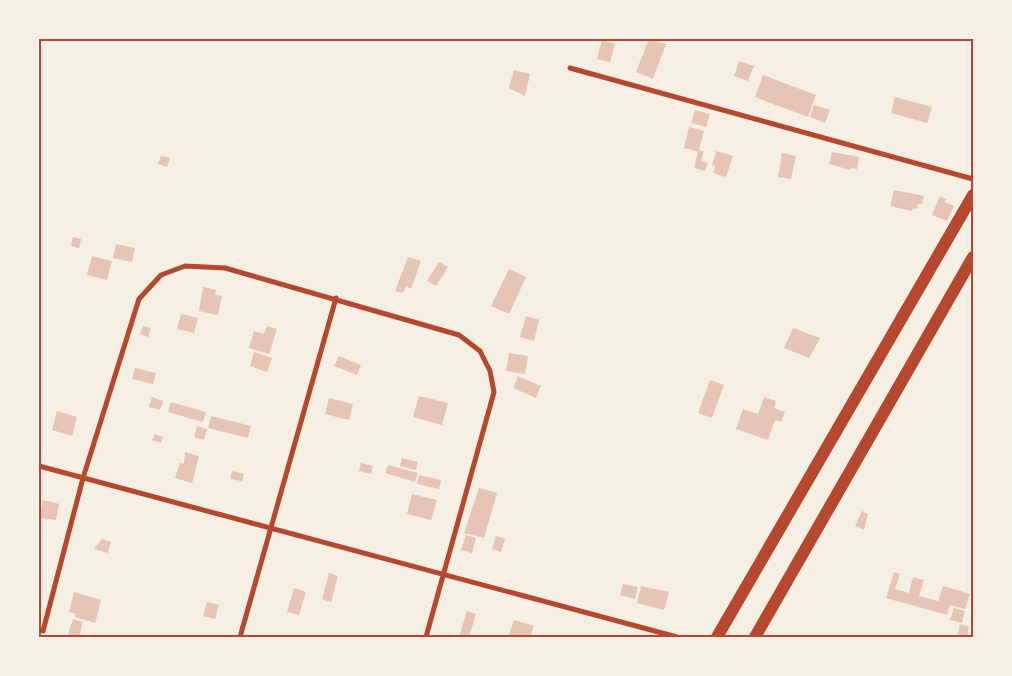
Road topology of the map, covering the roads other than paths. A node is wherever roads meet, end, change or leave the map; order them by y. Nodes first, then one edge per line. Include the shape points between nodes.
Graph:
1 (570, 68) dead end
2 (973, 179) edge
3 (973, 195) edge
4 (973, 257) edge
5 (336, 298) junction
6 (39, 466) edge
7 (83, 478) junction
8 (269, 528) junction
9 (443, 575) junction
10 (43, 631) dead end
11 (240, 637) edge
12 (426, 637) edge
13 (677, 637) edge
14 (717, 637) edge
15 (754, 637) edge

1 - 2 street
3 - 14 highway
4 - 15 highway
5 - 7 street via 225,268 185,266 161,275 139,299
5 - 8 street
5 - 9 street via 460,335 480,351 490,371 494,392
6 - 7 street
7 - 8 street
7 - 10 street
8 - 9 street
8 - 11 street
9 - 12 street
9 - 13 street

